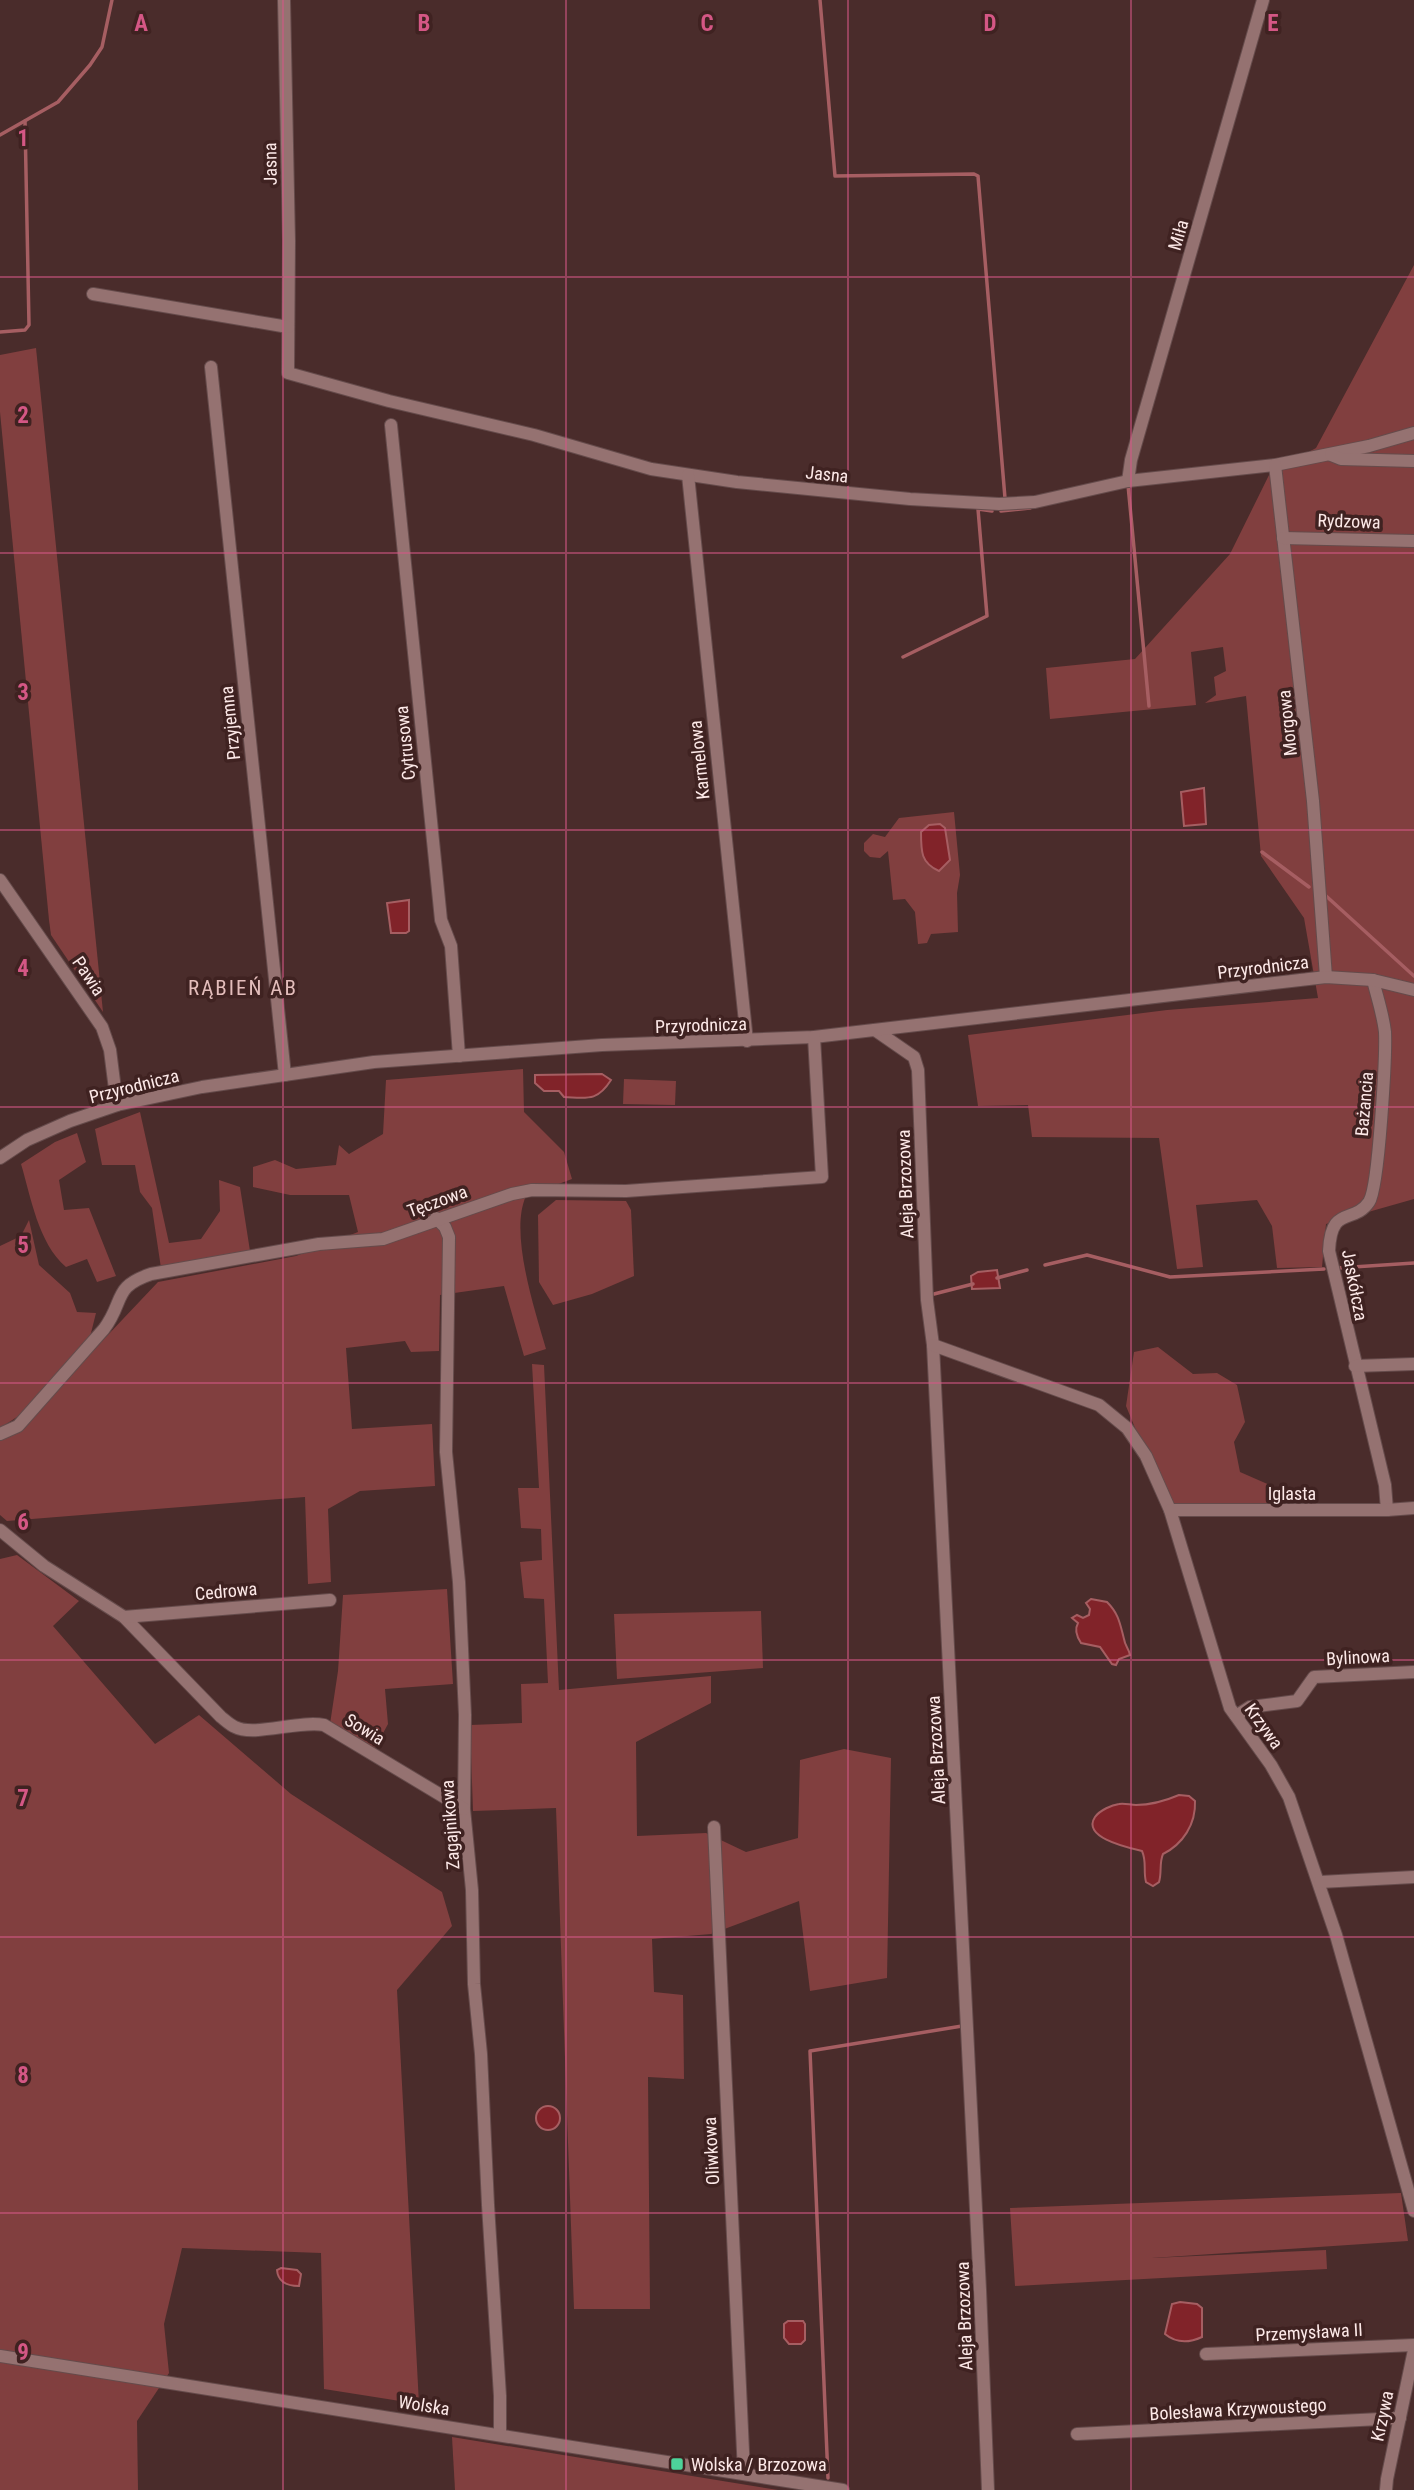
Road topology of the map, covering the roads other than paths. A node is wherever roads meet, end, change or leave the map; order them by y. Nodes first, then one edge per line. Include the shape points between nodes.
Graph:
1 (284, 0) edge
2 (1263, 0) edge
3 (93, 293) dead end
4 (288, 327) junction
5 (211, 367) dead end
6 (391, 425) dead end
7 (1414, 433) edge
8 (1329, 454) junction
9 (1414, 461) edge
10 (1275, 465) junction
11 (688, 475) junction
12 (1128, 481) junction
13 (1283, 538) junction
14 (1414, 541) edge
15 (0, 880) edge
16 (1326, 977) junction
17 (1373, 980) junction
18 (1414, 990) edge
19 (875, 1030) junction
20 (814, 1037) junction
21 (747, 1041) junction
22 (459, 1056) junction
23 (285, 1075) junction
24 (117, 1105) junction
25 (0, 1158) edge
26 (1344, 1216) joint
27 (436, 1219) junction
28 (933, 1345) junction
29 (1414, 1364) edge
30 (1355, 1366) junction
31 (0, 1434) edge
32 (1414, 1508) edge
33 (1170, 1510) junction
34 (1387, 1510) junction
35 (0, 1530) edge
36 (330, 1600) dead end
37 (124, 1617) junction
38 (1414, 1672) edge
39 (1236, 1716) junction
40 (464, 1809) junction
41 (714, 1827) dead end
42 (1414, 1877) edge
43 (1320, 1882) junction
44 (1414, 2211) edge
45 (1414, 2347) edge
46 (1206, 2354) dead end
47 (0, 2356) edge
48 (1400, 2418) junction
49 (500, 2434) junction
50 (1077, 2434) dead end
51 (744, 2473) junction
52 (843, 2490) edge
53 (988, 2490) edge
54 (1386, 2490) edge

1 - 4 street, Jasna
2 - 12 street, Miła
3 - 4 street
4 - 11 street, Jasna via 288,373
5 - 23 street, Przyjemna
6 - 22 street, Cytrusowa via 441,920 451,946
7 - 8 street, Jasna
8 - 9 street via 1341,459
8 - 10 street, Jasna
10 - 12 street, Jasna
10 - 13 street, Morgowa
11 - 12 street, Jasna via 887,498 999,504 1035,502
11 - 21 street, Karmelowa
13 - 14 street, Rydzowa
13 - 16 street, Morgowa via 1313,801
15 - 24 street, Pawia via 103,1027
16 - 17 street, Przyrodnicza
16 - 19 street, Przyrodnicza
17 - 18 street, Przyrodnicza
17 - 26 street, Bażancia via 1382,1013 1385,1059 1375,1178 1370,1201
19 - 20 street, Przyrodnicza
19 - 28 street, Aleja Brzozowa via 914,1057 918,1070
20 - 21 street, Przyrodnicza
20 - 27 street, Tęczowa via 822,1177 626,1191 532,1190
21 - 22 street, Przyrodnicza via 602,1045
22 - 23 street, Przyrodnicza
23 - 24 street, Przyrodnicza
24 - 25 street, Przyrodnicza via 27,1140
26 - 30 street, Jaskółcza via 1329,1237 1329,1251
27 - 31 street, Tęczowa via 383,1239 286,1249 132,1280 104,1329 18,1426
27 - 40 street, Zagajnikowa via 449,1237 446,1452 459,1582
28 - 33 street, Krzywa via 1073,1394 1110,1412 1146,1456
28 - 53 street, Aleja Brzozowa
29 - 30 street
30 - 34 street, Jaskółcza
32 - 34 street, Iglasta
33 - 34 street, Iglasta
33 - 39 street, Krzywa via 1225,1695
35 - 37 street via 44,1566
36 - 37 street, Cedrowa
37 - 40 street, Sowia via 236,1728 324,1725
38 - 39 street, Bylinowa via 1314,1676 1297,1701 1250,1707
39 - 43 street, Krzywa via 1289,1797
40 - 49 street, Zagajnikowa
41 - 51 street, Oliwkowa
42 - 43 street
43 - 44 street, Krzywa
45 - 46 street, Przemysława II
45 - 48 street, Krzywa
47 - 49 street, Wolska
48 - 50 street, Bolesława Krzywoustego
48 - 54 street, Krzywa
49 - 51 street, Wolska
51 - 52 street, Wolska

